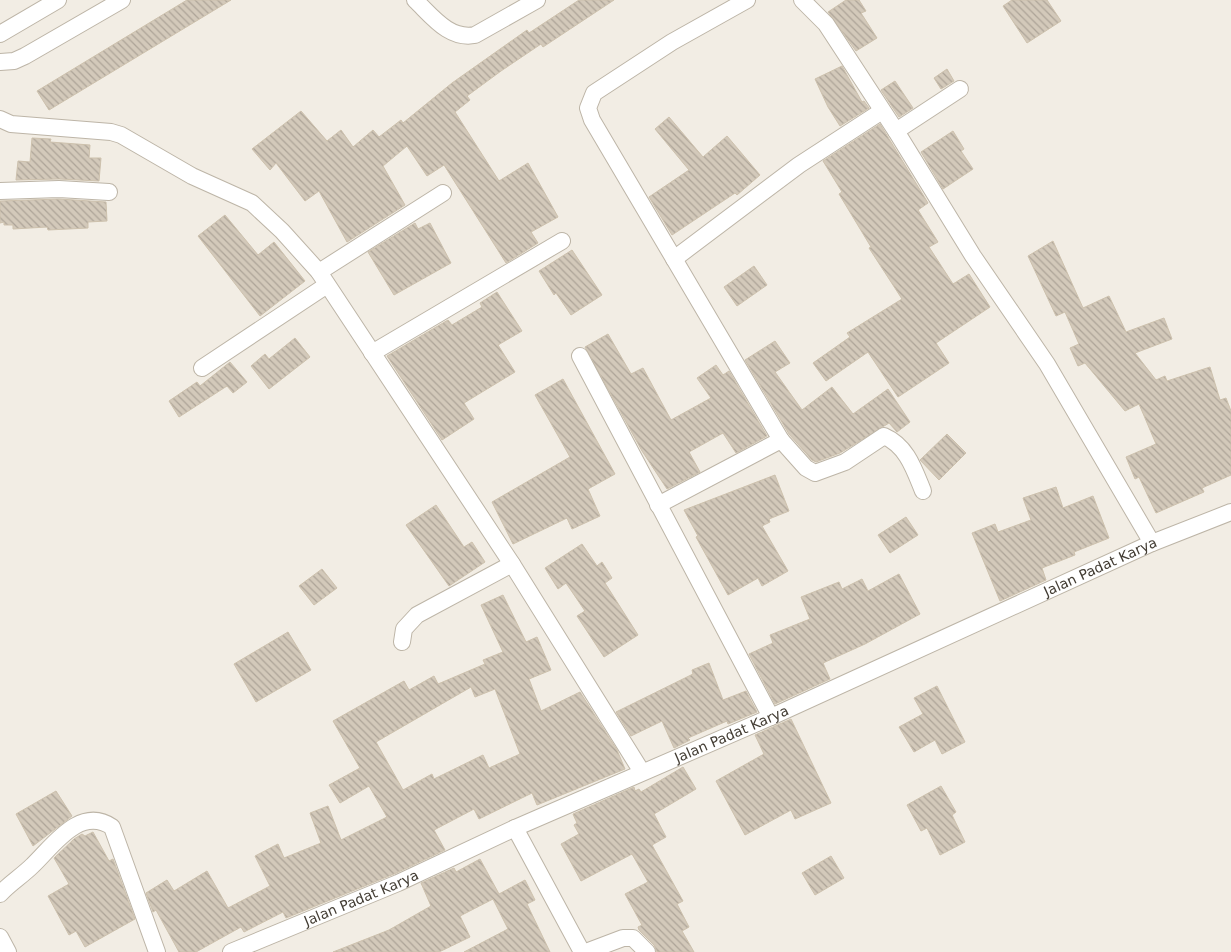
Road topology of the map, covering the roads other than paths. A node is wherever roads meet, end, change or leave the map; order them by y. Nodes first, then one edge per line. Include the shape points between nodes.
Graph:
1 (58, 0) edge
2 (122, 0) edge
3 (414, 0) edge
4 (537, 0) edge
5 (747, 0) edge
6 (802, 0) edge
7 (0, 34) edge
8 (0, 62) edge
9 (960, 90) dead end
10 (882, 111) junction
11 (0, 119) edge
12 (896, 131) junction
13 (0, 192) edge
14 (109, 192) dead end
15 (444, 193) dead end
16 (562, 241) dead end
17 (674, 259) junction
18 (323, 279) junction
19 (372, 352) junction
20 (580, 356) dead end
21 (202, 368) dead end
22 (781, 440) junction
23 (923, 491) dead end
24 (658, 505) junction
25 (1231, 512) edge
26 (1152, 543) junction
27 (512, 564) junction
28 (402, 642) dead end
29 (771, 718) junction
30 (642, 772) junction
31 (515, 828) junction
32 (0, 894) edge
33 (0, 937) edge
34 (8, 952) edge
35 (157, 952) edge
36 (231, 952) edge
37 (582, 952) edge
38 (586, 952) edge
39 (648, 952) edge

1 - 7 street
2 - 8 street via 14,61
3 - 4 street via 459,36 475,35
5 - 17 street via 672,42 594,93 588,108
6 - 10 street via 826,24
9 - 12 street
10 - 12 street
10 - 17 street via 800,165
11 - 18 street via 11,124 121,135 192,176 252,203 282,231
12 - 26 street via 973,256 1065,392
13 - 14 street via 59,189
15 - 18 street
16 - 19 street
17 - 22 street
18 - 19 street
18 - 21 street
19 - 27 street
20 - 24 street
22 - 23 street via 815,474 845,462 884,436 907,454
22 - 24 street
24 - 29 street
25 - 26 street, Jalan Padat Karya
26 - 29 street, Jalan Padat Karya
27 - 28 street via 417,615 404,629
27 - 30 street
29 - 30 street, Jalan Padat Karya
30 - 31 street, Jalan Padat Karya
31 - 36 street, Jalan Padat Karya via 398,884
31 - 37 street
32 - 35 street via 73,826 103,821 112,827
33 - 34 street
38 - 39 street via 623,938 633,938

